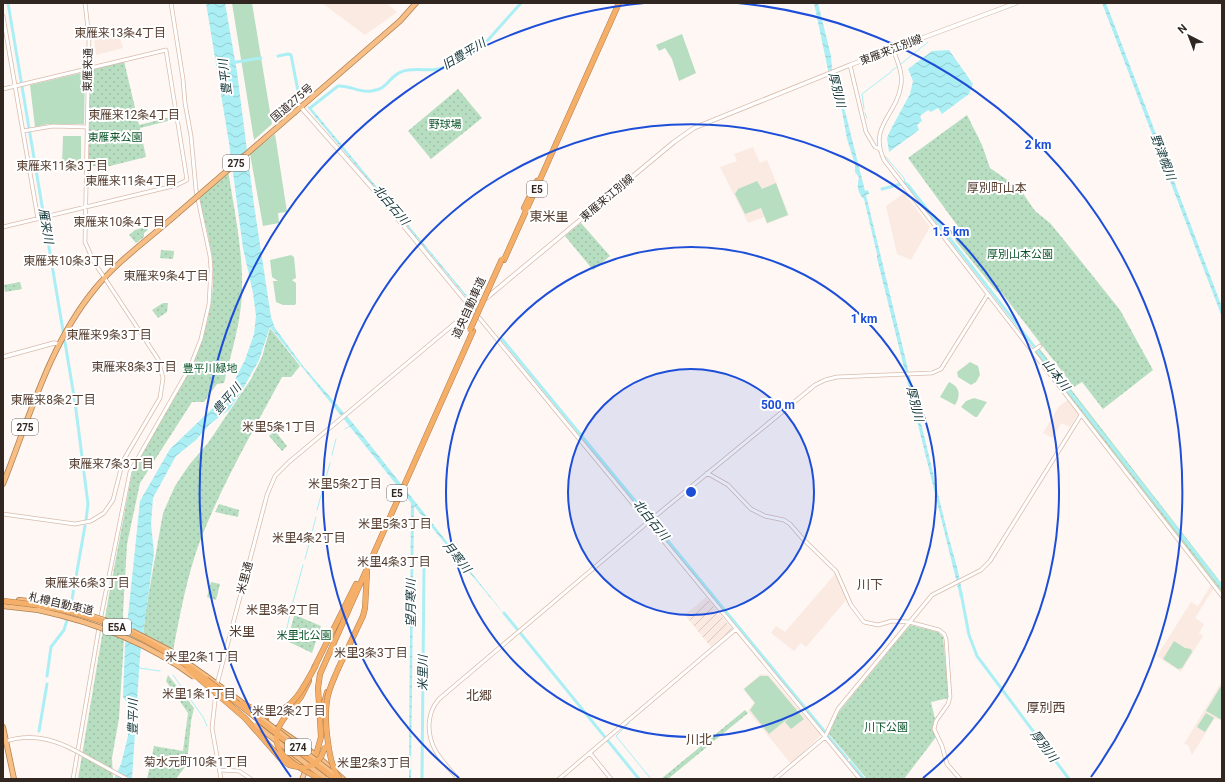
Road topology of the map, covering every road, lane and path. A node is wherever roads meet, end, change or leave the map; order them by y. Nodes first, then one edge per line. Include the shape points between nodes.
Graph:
1 (85, 3) edge
2 (171, 3) edge
3 (413, 3) edge
4 (416, 3) edge
5 (616, 3) edge
6 (619, 3) edge
7 (1010, 3) edge
8 (1016, 3) edge
9 (3, 16) edge
10 (979, 17) junction
11 (893, 49) junction
12 (850, 65) junction
13 (88, 68) junction
14 (16, 86) junction
15 (3, 89) edge
16 (300, 106) junction
17 (567, 117) junction
18 (87, 127) junction
19 (23, 131) junction
20 (880, 149) junction
21 (85, 207) junction
22 (38, 219) junction
23 (3, 227) edge
24 (104, 277) junction
25 (988, 294) junction
26 (472, 309) junction
27 (58, 345) junction
28 (3, 358) edge
29 (1081, 415) junction
30 (707, 473) junction
31 (3, 484) edge
32 (3, 514) edge
33 (650, 521) junction
34 (367, 566) junction
35 (1222, 596) edge
36 (3, 602) edge
37 (340, 622) junction
38 (909, 622) junction
39 (736, 629) junction
40 (316, 665) junction
41 (187, 668) junction
42 (338, 670) junction
43 (217, 688) junction
44 (247, 718) junction
45 (263, 719) junction
46 (3, 727) edge
47 (825, 736) junction
48 (5, 741) edge
49 (590, 753) junction
50 (314, 754) junction
51 (309, 765) junction
52 (220, 770) junction
53 (14, 779) edge
54 (73, 779) edge
55 (127, 779) edge
56 (221, 779) edge
57 (251, 779) edge
58 (303, 779) edge
59 (321, 779) edge
60 (326, 779) edge
61 (330, 779) edge
62 (335, 779) edge
63 (341, 779) edge
64 (458, 779) edge
65 (559, 779) edge
66 (611, 779) edge
67 (775, 779) edge
68 (860, 779) edge
69 (960, 779) edge

1 - 13 street, 東雁来通 via 89,27
2 - 54 street via 191,136 196,190 210,256 209,298 201,339 190,367 130,472 101,616
3 - 16 highway, 国道275号 / 275
4 - 16 highway, 国道275号 / 275 via 400,21
5 - 17 highway, 道央自動車道 / E5
6 - 17 highway, 道央自動車道 / E5
7 - 10 main road, 東雁来江別線
8 - 10 main road, 東雁来江別線
9 - 14 street
10 - 11 main road, 東雁来江別線
11 - 12 main road, 東雁来江別線
11 - 20 street via 901,72 901,85 881,128
12 - 20 street via 866,132 875,147
12 - 26 main road, 東雁来江別線 via 716,118 686,133
13 - 14 street
13 - 18 street, 東雁来通
13 - 21 street via 165,50 168,52 187,182
14 - 15 street
14 - 19 street
16 - 24 highway, 国道275号 / 275, bridge
16 - 26 main road via 374,190
17 - 34 highway, 道央自動車道 / E5, bridge
18 - 19 street via 53,126
18 - 21 street, 東雁来通
19 - 22 street
20 - 25 street via 884,160
21 - 22 street
21 - 24 street, 東雁来通 via 85,242
22 - 23 street
24 - 27 highway, 275 via 78,306
24 - 32 street, 東雁来通 via 161,365 163,385 158,404 123,461 113,500 102,514 91,521 75,524
25 - 29 street via 1037,348
25 - 30 street via 942,369 935,372 837,378 820,382
26 - 33 street
26 - 43 street, 米里通 via 280,470 268,489
27 - 28 main road
27 - 31 highway, 275
29 - 35 street
29 - 38 street via 990,561 981,570 932,595
30 - 33 street
30 - 38 street via 728,485 751,509 790,524 836,572 851,605 864,622 874,626 900,621
33 - 39 street
33 - 64 street via 439,699 432,710 429,723 432,746
34 - 37 highway, E5
34 - 42 highway, E5 via 363,616
36 - 41 highway, 札樽自動車道 / E5A, bridge via 58,611 104,625 148,645
36 - 43 highway, 274, bridge via 76,619 123,636 167,658 201,682
36 - 43 highway, 札樽自動車道 / E5A, bridge via 58,609 113,626 160,649
36 - 43 highway, 274, bridge via 37,602 77,611 125,628 169,650 206,676
37 - 40 highway, E5
37 - 50 highway via 317,679 322,731
38 - 47 street via 838,709
38 - 69 street via 939,630 945,636 950,697 934,729 946,762
39 - 47 street
39 - 49 street
40 - 43 highway, bridge via 298,697 280,710 267,712 254,709
40 - 59 highway, E5, bridge via 305,691 279,726 276,739 279,750 286,759
41 - 42 highway, bridge via 245,718 280,758 298,768 313,765 323,753 326,741 324,703
41 - 51 highway, 札樽自動車道 / E5A, bridge
42 - 63 highway, E5, bridge via 327,699 326,714 331,761
43 - 44 highway, 274
43 - 45 highway, 274
43 - 51 highway, 札樽自動車道 / E5A, bridge
43 - 52 street, 米里通 via 212,728
44 - 51 highway
44 - 60 highway, 274, bridge
45 - 50 highway
45 - 63 highway, 274, bridge
46 - 48 highway
47 - 67 street
47 - 68 street
48 - 53 highway
48 - 55 street, bridge via 33,737 59,742
49 - 65 street
49 - 66 street
50 - 51 main road
50 - 63 highway
51 - 58 main road
51 - 59 highway
51 - 61 highway, E5A, bridge
51 - 62 highway, E5A, bridge
52 - 56 street, 米里通
52 - 57 street via 239,770

